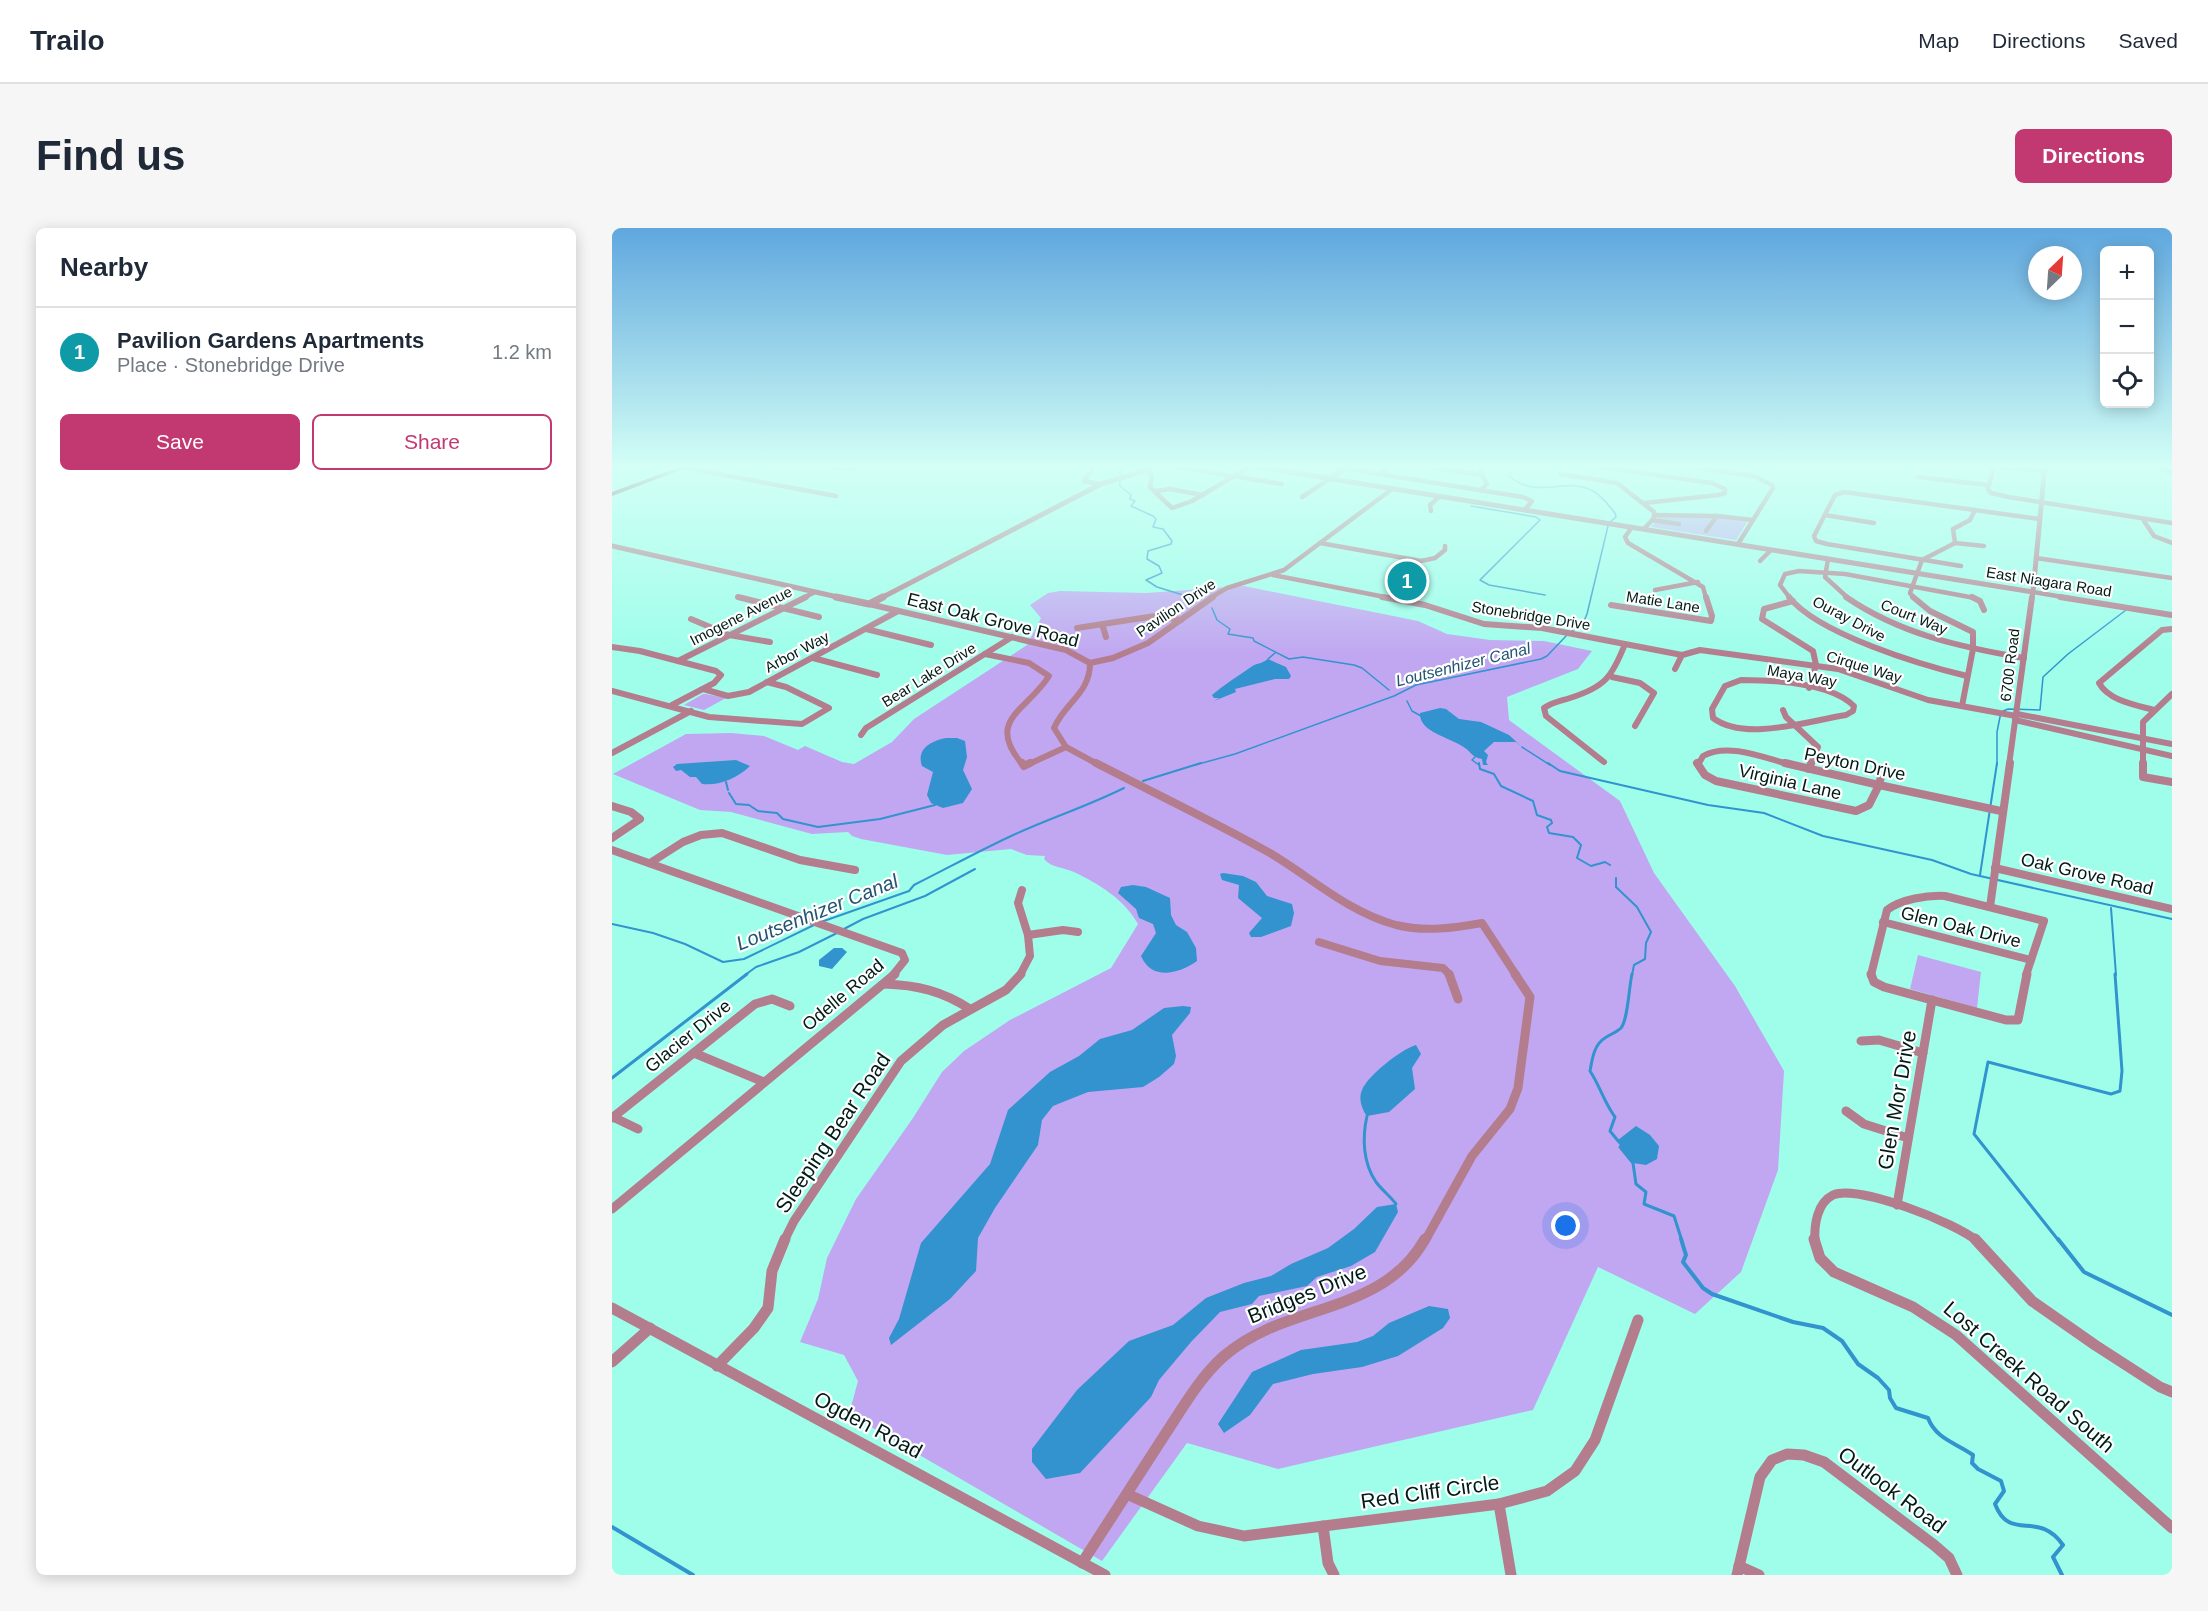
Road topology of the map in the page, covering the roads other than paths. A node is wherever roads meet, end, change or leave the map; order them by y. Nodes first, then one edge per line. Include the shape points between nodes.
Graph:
1 (1016, 528) edge
2 (1340, 528) edge
3 (1631, 528) edge
4 (1637, 528) edge
5 (1708, 528) edge
6 (1748, 528) edge
7 (1818, 528) edge
8 (1955, 528) edge
9 (2039, 528) edge
10 (2146, 528) edge
11 (1644, 529) joint
12 (1706, 531) dead end
13 (1320, 543) junction
14 (1955, 543) junction
15 (2172, 543) edge
16 (1738, 544) junction
17 (614, 545) edge
18 (1445, 546) dead end
19 (1984, 546) dead end
20 (1771, 550) junction
21 (2036, 558) junction
22 (1828, 559) junction
23 (1922, 560) junction
24 (1760, 561) dead end
25 (1961, 566) dead end
26 (1825, 573) junction
27 (1916, 573) junction
28 (1273, 575) junction
29 (2172, 578) edge
30 (1698, 582) junction
31 (1912, 586) junction
32 (1655, 590) dead end
33 (815, 592) junction
34 (2033, 592) junction
35 (738, 597) dead end
36 (1793, 602) junction
37 (869, 604) junction
38 (1611, 605) dead end
39 (782, 609) junction
40 (1984, 610) dead end
41 (898, 611) junction
42 (2172, 615) edge
43 (819, 616) dead end
44 (691, 620) dead end
45 (1181, 620) junction
46 (1102, 624) junction
47 (1077, 628) dead end
48 (866, 629) junction
49 (2172, 629) edge
50 (729, 634) junction
51 (1106, 636) dead end
52 (1012, 637) junction
53 (770, 642) dead end
54 (1625, 644) junction
55 (931, 645) dead end
56 (612, 647) edge
57 (1973, 649) junction
58 (985, 654) junction
59 (1682, 655) junction
60 (813, 658) junction
61 (2024, 658) junction
62 (678, 661) junction
63 (1090, 663) junction
64 (1816, 665) junction
65 (1675, 669) dead end
66 (877, 675) dead end
67 (1967, 676) junction
68 (1612, 677) junction
69 (767, 682) junction
70 (1809, 687) junction
71 (703, 689) junction
72 (612, 691) edge
73 (2172, 694) edge
74 (672, 705) junction
75 (1962, 706) junction
76 (1783, 710) dead end
77 (2154, 710) junction
78 (691, 711) junction
79 (2016, 717) junction
80 (1795, 724) junction
81 (1635, 726) dead end
82 (2064, 726) junction
83 (861, 735) dead end
84 (2143, 739) junction
85 (612, 742) edge
86 (2172, 744) edge
87 (624, 746) junction
88 (1066, 747) junction
89 (2143, 751) junction
90 (612, 753) edge
91 (1702, 756) joint
92 (2172, 756) edge
93 (1604, 762) dead end
94 (1883, 768) dead end
95 (1809, 769) junction
96 (2172, 782) edge
97 (1878, 784) junction
98 (612, 806) edge
99 (2001, 811) junction
100 (612, 838) edge
101 (612, 850) edge
102 (650, 863) junction
103 (1995, 868) junction
104 (855, 870) dead end
105 (1022, 890) dead end
106 (1990, 907) junction
107 (2172, 909) edge
108 (1883, 922) junction
109 (1078, 932) dead end
110 (1028, 935) junction
111 (1319, 942) dead end
112 (2031, 960) junction
113 (884, 984) junction
114 (1458, 999) dead end
115 (1932, 1000) junction
116 (790, 1006) dead end
117 (970, 1009) junction
118 (1861, 1041) dead end
119 (694, 1053) junction
120 (1923, 1053) junction
121 (764, 1082) junction
122 (1846, 1111) dead end
123 (613, 1117) edge
124 (638, 1130) dead end
125 (1908, 1138) junction
126 (1897, 1205) junction
127 (612, 1209) edge
128 (612, 1308) edge
129 (1638, 1320) dead end
130 (650, 1328) junction
131 (612, 1362) edge
132 (717, 1366) junction
133 (2172, 1392) edge
134 (1129, 1495) junction
135 (1499, 1504) junction
136 (1323, 1526) junction
137 (2172, 1528) edge
138 (1082, 1563) junction
139 (1738, 1571) edge
140 (1106, 1575) edge
141 (1334, 1575) edge
142 (1511, 1575) edge
143 (1759, 1575) edge
144 (1957, 1575) edge

1 - 37 street
2 - 13 street, Pavilion Drive
3 - 30 street via 1625,537 1628,543
4 - 11 street, East Niagara Road
5 - 12 street
6 - 16 street
7 - 23 street via 1816,541
8 - 14 street
9 - 21 street, 6700 Road
10 - 15 street via 2151,536
11 - 16 street, East Niagara Road
13 - 18 street via 1421,561 1435,558
13 - 28 street, Pavilion Drive
14 - 19 street
14 - 23 street
16 - 20 street, East Niagara Road
17 - 33 street, East Oak Grove Road
20 - 22 street, East Niagara Road
20 - 24 street
21 - 29 street
21 - 34 street, 6700 Road
22 - 26 street
22 - 27 street, East Niagara Road
23 - 25 street
23 - 27 street
26 - 31 street
26 - 36 street, Ouray Drive via 1798,570 1785,574 1780,585
26 - 57 street, Court Way via 1829,582 1868,611 1926,637
27 - 31 street
27 - 34 street, East Niagara Road
28 - 45 street, Pavilion Drive via 1227,588
28 - 54 street, Stonebridge Drive via 1425,605 1484,624 1542,628
30 - 32 street
30 - 38 street, Matie Lane via 1705,592 1711,621
31 - 40 street via 1972,596 1983,604
31 - 57 street via 1910,593 1923,607 1973,632
33 - 37 street, East Oak Grove Road
33 - 39 street, Imogene Avenue
34 - 42 street, East Niagara Road
34 - 61 street, 6700 Road
35 - 39 street
36 - 64 street via 1764,609 1762,619 1813,651
36 - 67 street, Ouray Drive via 1878,648
37 - 41 street, East Oak Grove Road
39 - 43 street
39 - 50 street, Imogene Avenue
41 - 48 street, Arbor Way
41 - 52 street, East Oak Grove Road
44 - 50 street
45 - 46 street via 1155,616
45 - 63 street, Pavilion Drive via 1148,643
46 - 47 street
46 - 51 street
48 - 55 street
48 - 60 street, Arbor Way
49 - 77 street via 2162,630 2099,683 2107,694
50 - 53 street
50 - 62 street, Imogene Avenue
52 - 58 street, Bear Lake Drive
52 - 63 street, East Oak Grove Road via 1066,650
54 - 59 street, Stonebridge Drive
54 - 68 street
56 - 62 street
57 - 61 street, Court Way
57 - 67 street
58 - 83 street, Bear Lake Drive via 866,728
58 - 88 street via 1036,666 1049,676 1021,704 1009,725 1009,747 1024,766
59 - 64 street, Cirque Way via 1700,650
59 - 65 street
60 - 66 street
60 - 69 street, Arbor Way
61 - 79 street, 6700 Road
62 - 71 street via 721,675
63 - 88 street, East Oak Grove Road via 1092,676 1085,689 1057,717 1054,728
64 - 70 street
64 - 75 street, Cirque Way via 1928,700
67 - 75 street
68 - 81 street via 1648,686 1654,693
68 - 93 street via 1589,692 1544,708 1546,716
69 - 71 street, Arbor Way via 749,692 728,696
69 - 78 street via 829,708 802,724 709,717
70 - 80 street, Maya Way via 1851,699 1853,711
70 - 80 street, Maya Way via 1741,680 1725,686 1712,709 1713,718 1736,730 1766,730
71 - 74 street
72 - 74 street
73 - 77 street
74 - 78 street
75 - 79 street, Cirque Way
76 - 80 street
77 - 84 street via 2143,722
78 - 87 street
79 - 82 street, Cirque Way
79 - 99 street, 6700 Road
80 - 95 street via 1818,747
82 - 84 street
82 - 89 street via 2086,738
84 - 86 street
84 - 89 street
85 - 87 street
87 - 90 street
88 - 134 street, Bridges Drive via 1273,856 1337,898 1378,919 1433,930 1482,923 1530,997 1518,1088 1510,1109 1472,1156 1416,1256 1387,1282 1361,1296 1258,1332 1224,1356 1197,1386
89 - 92 street
89 - 96 street via 2143,777
91 - 95 street, Peyton Drive via 1731,752
91 - 97 street, Virginia Lane via 1697,764 1699,769 1716,781 1843,810 1856,811 1872,804
94 - 97 street
95 - 97 street, Peyton Drive
97 - 99 street, Peyton Drive
98 - 100 street via 640,819
99 - 103 street, 6700 Road
101 - 102 street, Odelle Road
102 - 104 street via 683,842 722,833 800,860
102 - 113 street, Odelle Road via 902,953 905,960 901,968
103 - 106 street, 6700 Road
103 - 107 street, Oak Grove Road
105 - 110 street, Sleeping Bear Road via 1018,903
106 - 108 street via 1932,895 1893,905
106 - 112 street via 2044,921
108 - 112 street, Glen Oak Drive
108 - 115 street via 1871,974 1874,982
109 - 110 street
110 - 117 street, Sleeping Bear Road via 1030,956 1020,976 1006,990
111 - 114 street via 1380,961 1443,968 1452,979
112 - 115 street via 2018,1020
113 - 117 street via 916,984 952,997
113 - 121 street, Odelle Road
115 - 120 street, Glen Mor Drive
116 - 119 street, Glacier Drive via 772,999 754,1004
117 - 132 street, Sleeping Bear Road via 943,1025 901,1061 794,1221 772,1271 768,1308
118 - 120 street via 1879,1040
119 - 121 street
119 - 123 street, Glacier Drive
120 - 125 street, Glen Mor Drive
121 - 127 street, Odelle Road
122 - 125 street via 1864,1124
123 - 124 street
125 - 126 street, Glen Mor Drive
126 - 133 street via 1966,1232 2031,1300
126 - 137 street, Lost Creek Road South via 1844,1192 1822,1203 1813,1243 1829,1269 1916,1309 1956,1335
128 - 130 street, Ogden Road
129 - 135 street, Red Cliff Circle via 1595,1440 1575,1471 1547,1491
130 - 131 street
130 - 132 street, Ogden Road
132 - 138 street, Ogden Road
134 - 136 street, Red Cliff Circle via 1217,1534 1244,1536
134 - 138 street, Bridges Drive
135 - 136 street, Red Cliff Circle
135 - 142 street
136 - 141 street via 1328,1563
138 - 140 street, Ogden Road
139 - 143 street
139 - 144 street, Outlook Road via 1767,1462 1781,1455 1802,1454 1824,1462 1934,1545 1949,1558

